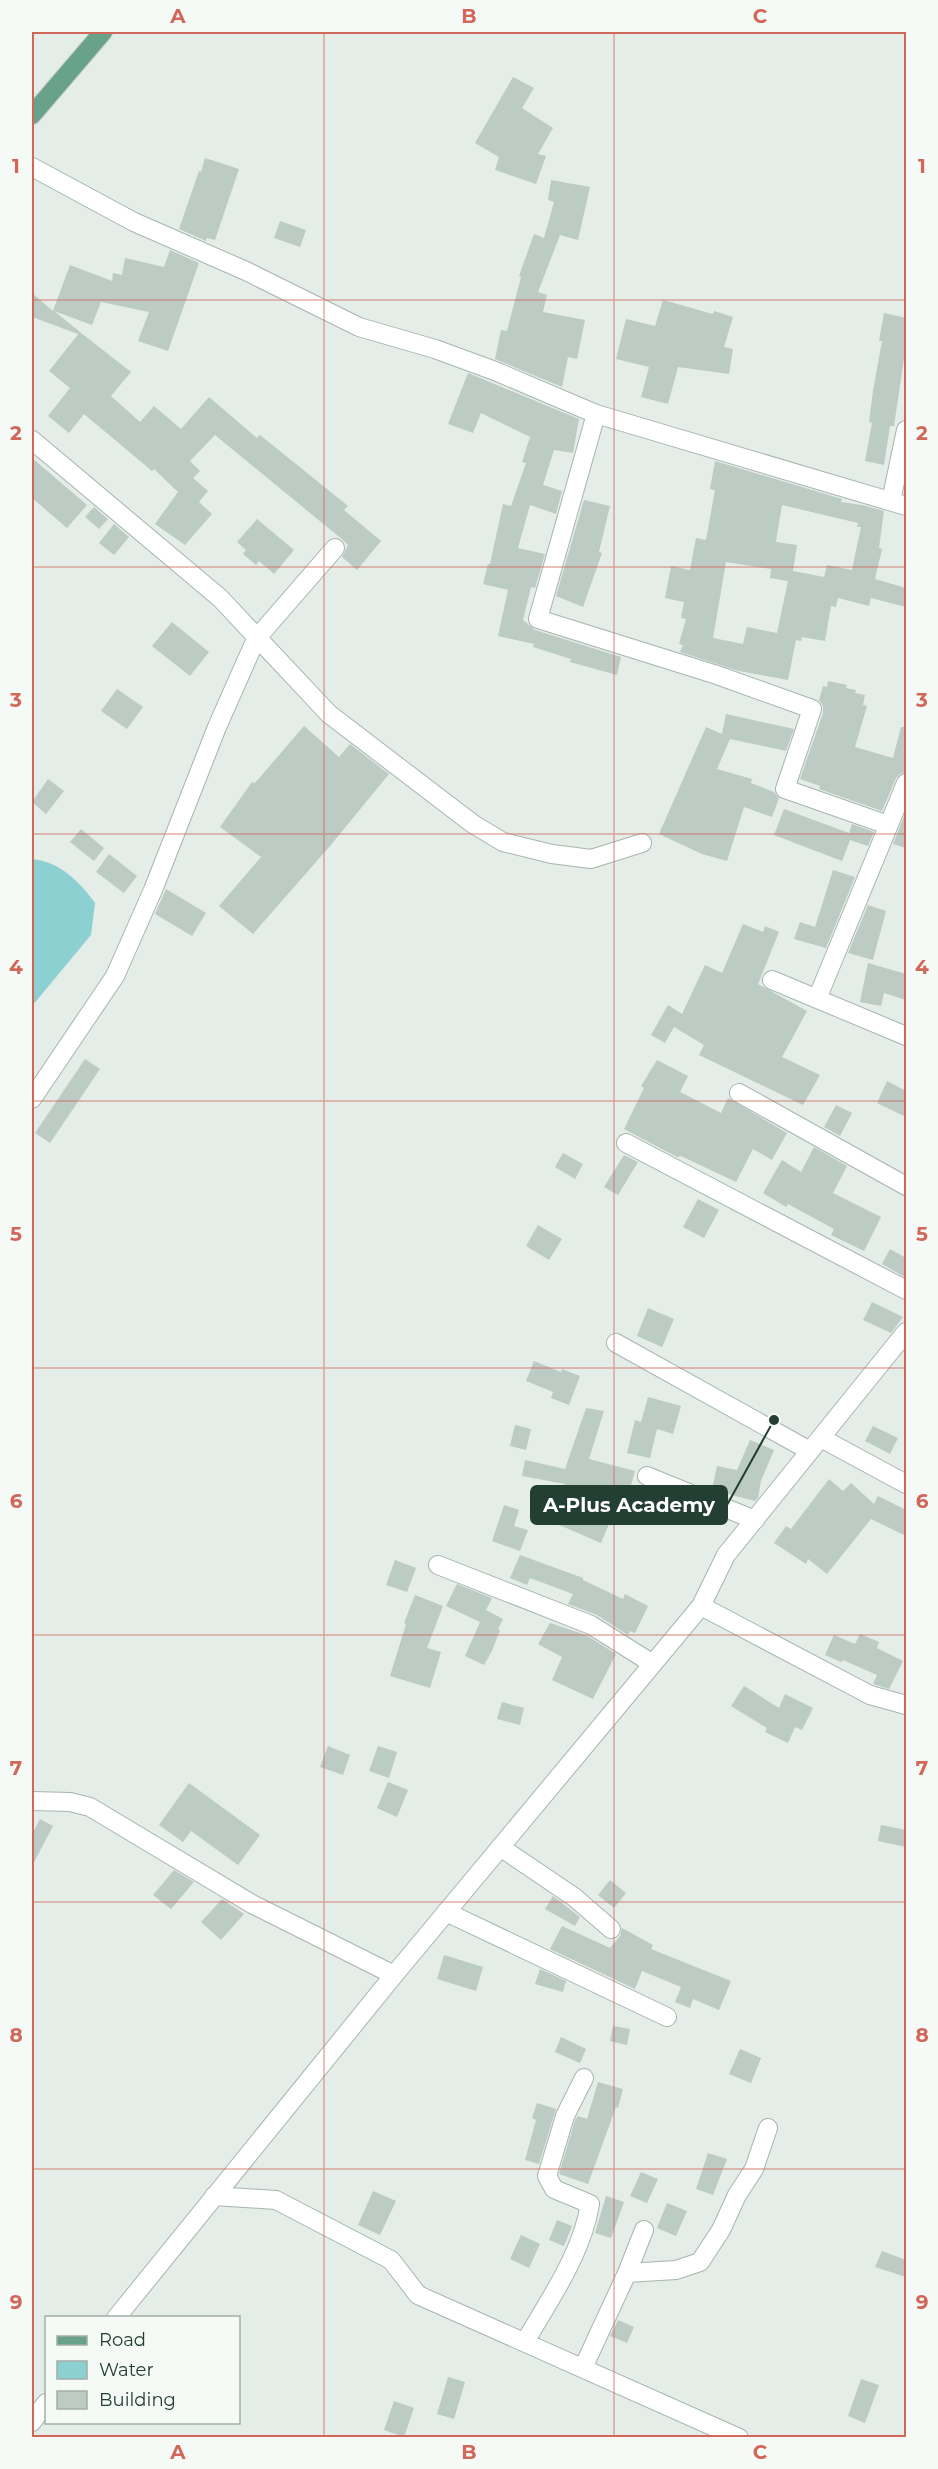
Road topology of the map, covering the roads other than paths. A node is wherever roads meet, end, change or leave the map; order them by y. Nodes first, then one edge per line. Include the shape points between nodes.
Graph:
1 (103, 32) edge
2 (32, 115) edge
3 (32, 167) edge
4 (596, 414) junction
5 (906, 430) edge
6 (32, 440) edge
7 (899, 503) edge
8 (335, 548) dead end
9 (256, 639) junction
10 (906, 783) edge
11 (888, 825) junction
12 (642, 843) dead end
13 (772, 980) dead end
14 (817, 999) junction
15 (906, 1036) edge
16 (739, 1093) dead end
17 (32, 1099) edge
18 (626, 1143) dead end
19 (906, 1186) edge
20 (906, 1290) edge
21 (906, 1332) edge
22 (616, 1342) dead end
23 (816, 1445) junction
24 (647, 1476) dead end
25 (906, 1484) edge
26 (755, 1520) junction
27 (438, 1565) dead end
28 (701, 1606) junction
29 (653, 1664) junction
30 (906, 1705) edge
31 (32, 1801) edge
32 (500, 1847) junction
33 (446, 1912) junction
34 (611, 1929) dead end
35 (394, 1975) junction
36 (667, 2017) dead end
37 (584, 2078) dead end
38 (768, 2128) dead end
39 (214, 2196) junction
40 (644, 2230) dead end
41 (627, 2273) junction
42 (118, 2316) edge
43 (525, 2342) junction
44 (583, 2368) junction
45 (739, 2438) edge

1 - 2 main road
3 - 4 street via 134,222 360,327 435,349
4 - 7 street
4 - 11 street via 538,619 812,709 785,789
5 - 7 street
6 - 9 street via 220,598
8 - 9 street
9 - 12 street via 329,714 473,824 503,842 591,859
9 - 17 street via 115,976
10 - 11 street
11 - 14 street
13 - 14 street
14 - 15 street
16 - 19 street
18 - 20 street
21 - 23 street
22 - 23 street
23 - 25 street
23 - 26 street
24 - 26 street
26 - 28 street via 726,1555
27 - 29 street via 591,1625
28 - 29 street
28 - 30 street via 870,1695
29 - 32 street
31 - 35 street via 90,1807 252,1904
32 - 33 street
32 - 34 street via 574,1897
33 - 35 street
33 - 36 street
35 - 39 street
37 - 43 street via 566,2116 547,2176 554,2189 590,2204 587,2222 563,2276
38 - 41 street via 754,2169 700,2262 676,2270
39 - 42 street
39 - 43 street via 276,2200 391,2260 418,2295
40 - 41 street
41 - 44 street
43 - 44 street
44 - 45 street

